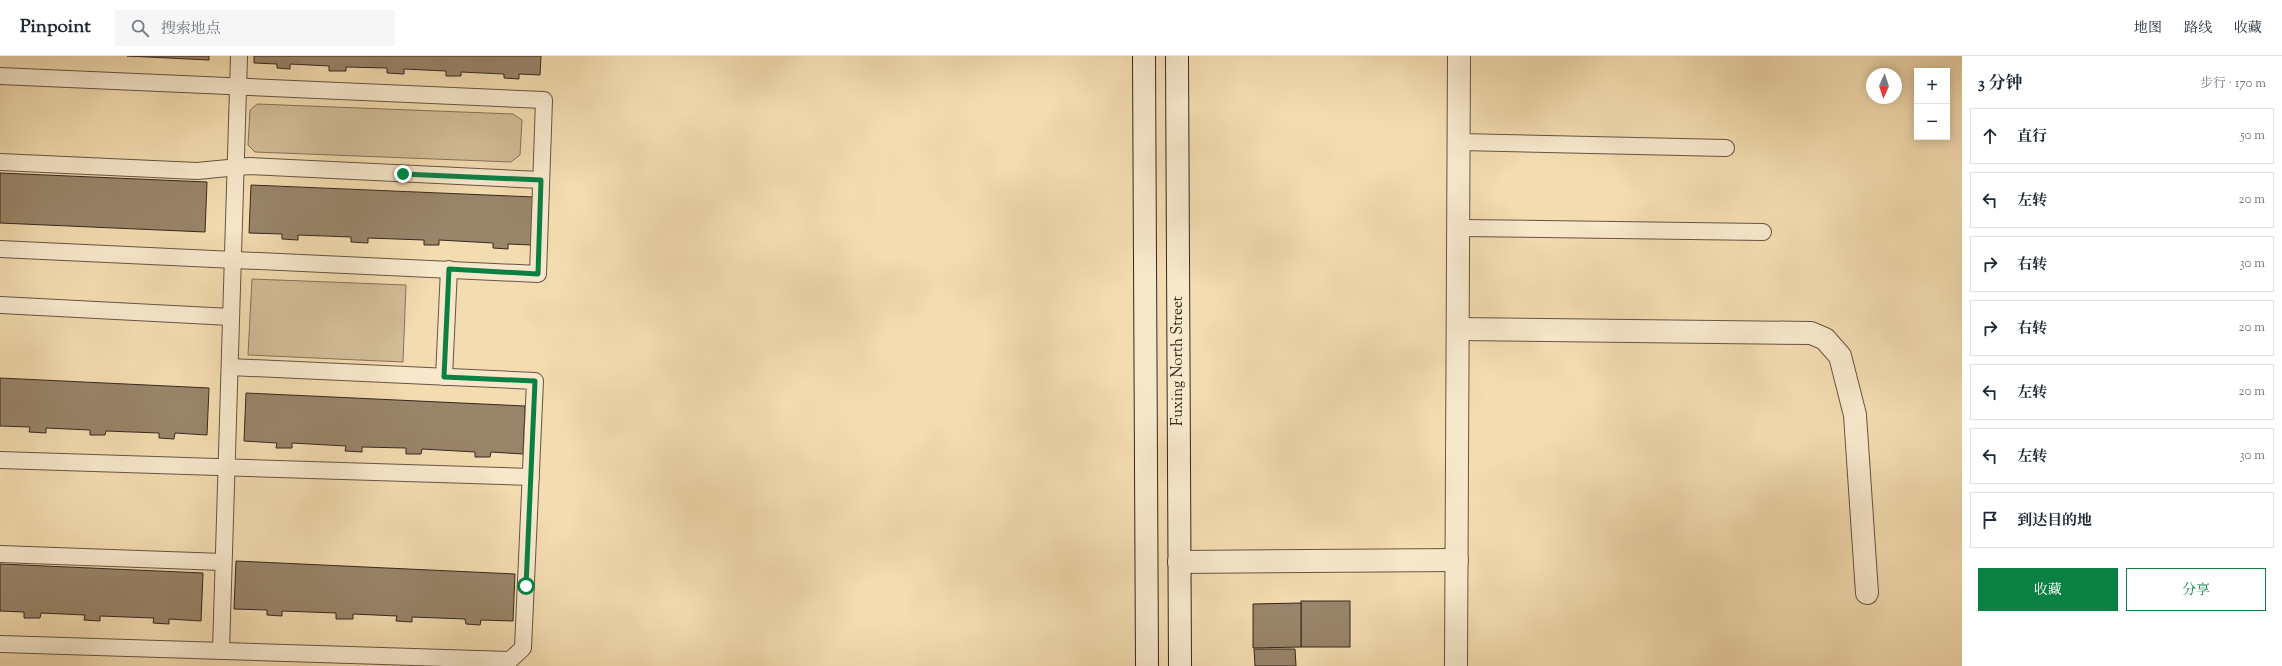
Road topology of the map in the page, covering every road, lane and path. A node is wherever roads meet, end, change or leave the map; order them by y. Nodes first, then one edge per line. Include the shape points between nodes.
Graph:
1 (239, 56) edge
2 (1144, 56) edge
3 (1177, 56) edge
4 (1459, 56) edge
5 (0, 76) edge
6 (238, 86) junction
7 (1460, 142) junction
8 (1726, 148) dead end
9 (0, 162) edge
10 (236, 168) junction
11 (541, 180) junction
12 (1460, 228) junction
13 (1763, 232) dead end
14 (0, 249) edge
15 (233, 259) junction
16 (449, 269) junction
17 (0, 304) edge
18 (231, 317) junction
19 (1459, 329) junction
20 (230, 367) junction
21 (444, 377) junction
22 (0, 460) edge
23 (226, 467) junction
24 (531, 477) junction
25 (0, 554) edge
26 (1457, 560) junction
27 (223, 562) junction
28 (1179, 562) junction
29 (1867, 593) dead end
30 (0, 644) edge
31 (220, 651) junction
32 (1147, 666) edge
33 (1180, 666) edge
34 (1456, 666) edge

1 - 6 lane
2 - 32 street, Fuxing North Street
3 - 28 street, Fuxing North Street
4 - 7 street
5 - 6 lane
6 - 10 lane
6 - 11 lane via 544,100
7 - 8 lane
7 - 12 street
9 - 10 lane via 197,171
10 - 11 lane via 249,166
10 - 15 lane
11 - 16 lane via 538,274
12 - 13 lane
12 - 19 street
14 - 15 lane
15 - 16 lane
15 - 18 lane
16 - 21 lane
17 - 18 lane
18 - 20 lane
19 - 26 street
19 - 29 street via 1811,333 1825,339 1840,356 1855,415
20 - 21 lane
20 - 23 lane
21 - 24 lane via 535,381
22 - 23 lane
23 - 24 lane
23 - 27 lane
24 - 31 lane via 523,648 510,660
25 - 27 lane
26 - 28 street
26 - 34 street
27 - 31 lane
28 - 33 street, Fuxing North Street
30 - 31 lane

